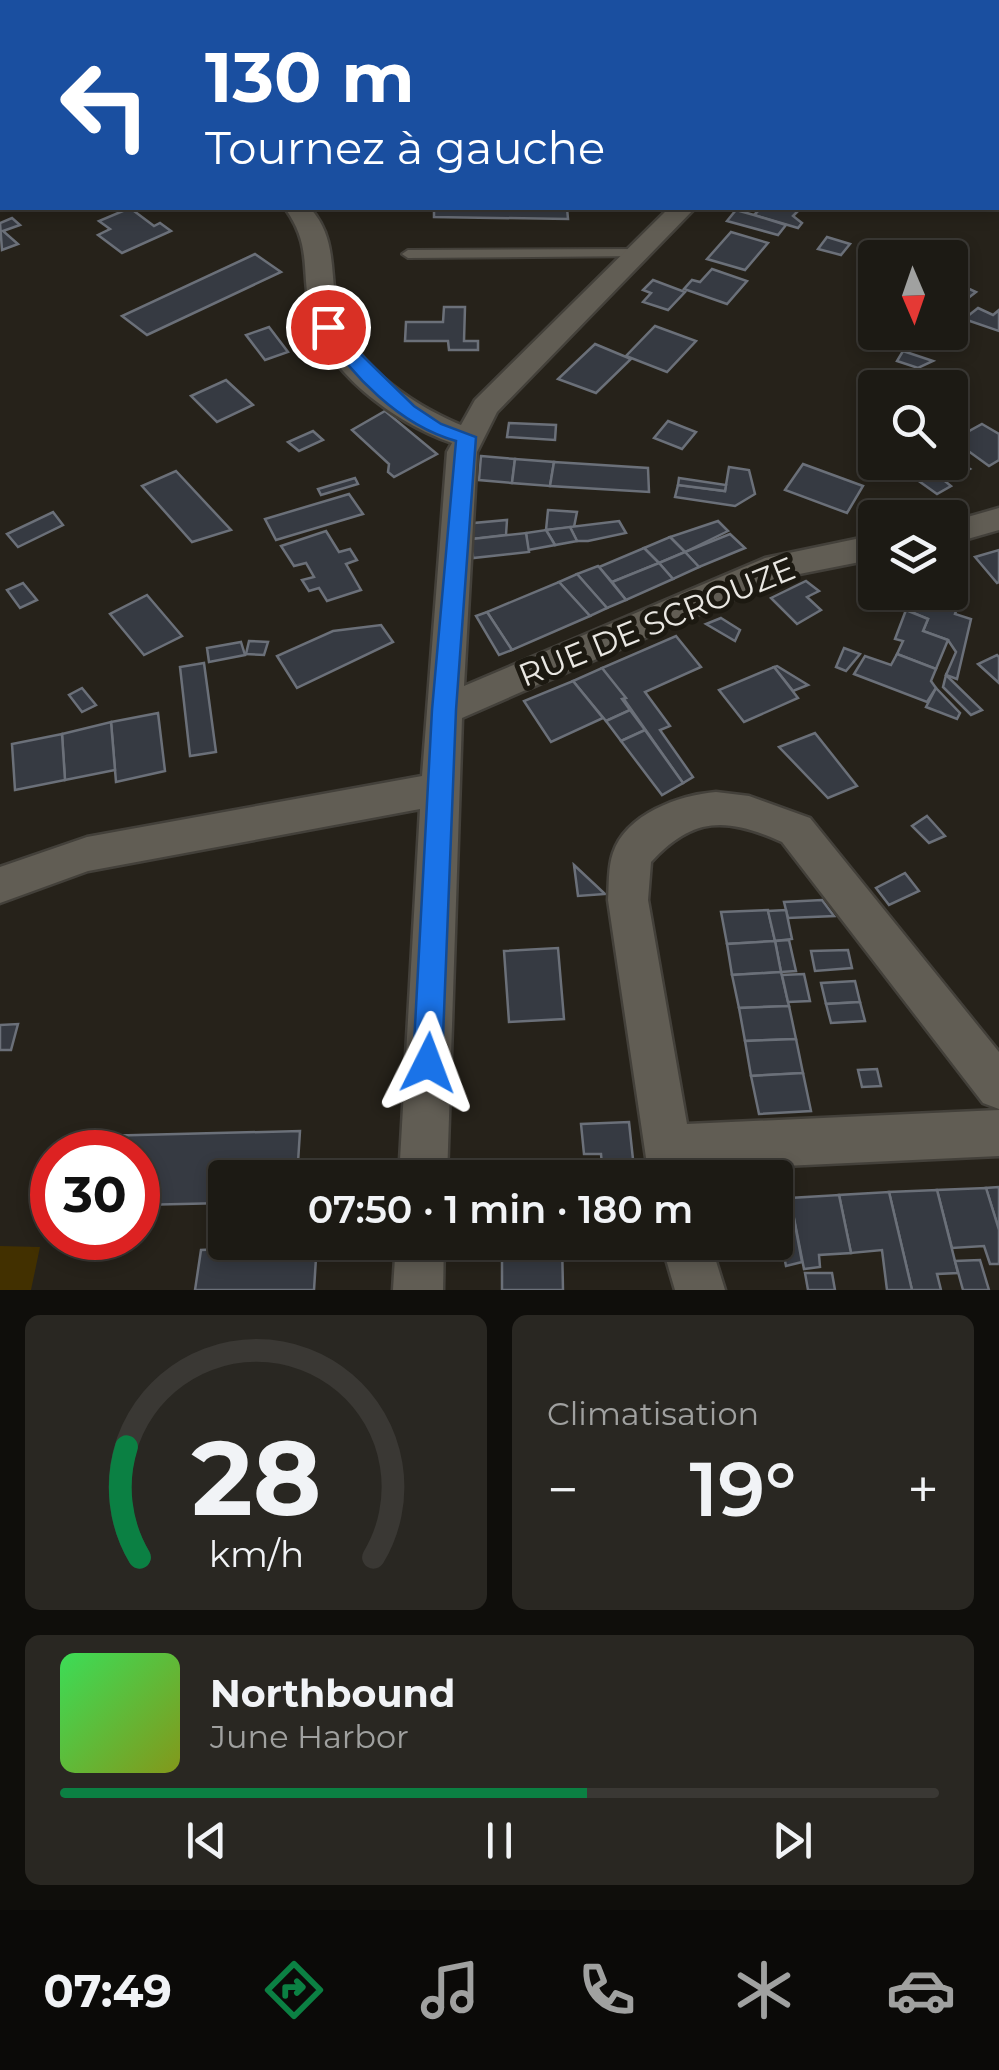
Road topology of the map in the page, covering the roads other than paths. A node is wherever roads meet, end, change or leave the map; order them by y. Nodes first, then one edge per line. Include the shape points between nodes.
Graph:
1 (300, 210) edge
2 (681, 210) edge
3 (408, 254) dead end
4 (638, 254) junction
5 (466, 437) junction
6 (999, 519) edge
7 (968, 527) edge
8 (858, 550) edge
9 (444, 710) junction
10 (440, 789) junction
11 (0, 885) edge
12 (999, 1087) edge
13 (999, 1133) edge
14 (424, 1160) edge
15 (671, 1160) edge
16 (704, 1160) edge
17 (419, 1260) edge
18 (691, 1260) edge
19 (418, 1290) edge
20 (700, 1290) edge

1 - 5 street via 321,247 324,313 337,343 419,420
2 - 4 street
3 - 4 lane
4 - 5 street via 484,408
5 - 9 street
6 - 7 street
8 - 9 street, RUE DE SCROUZE via 776,566
9 - 10 street
10 - 11 street via 88,854
10 - 14 street
12 - 15 street via 796,830 753,810 712,808 667,822 632,855 628,900
13 - 16 street
17 - 19 street
18 - 20 street

